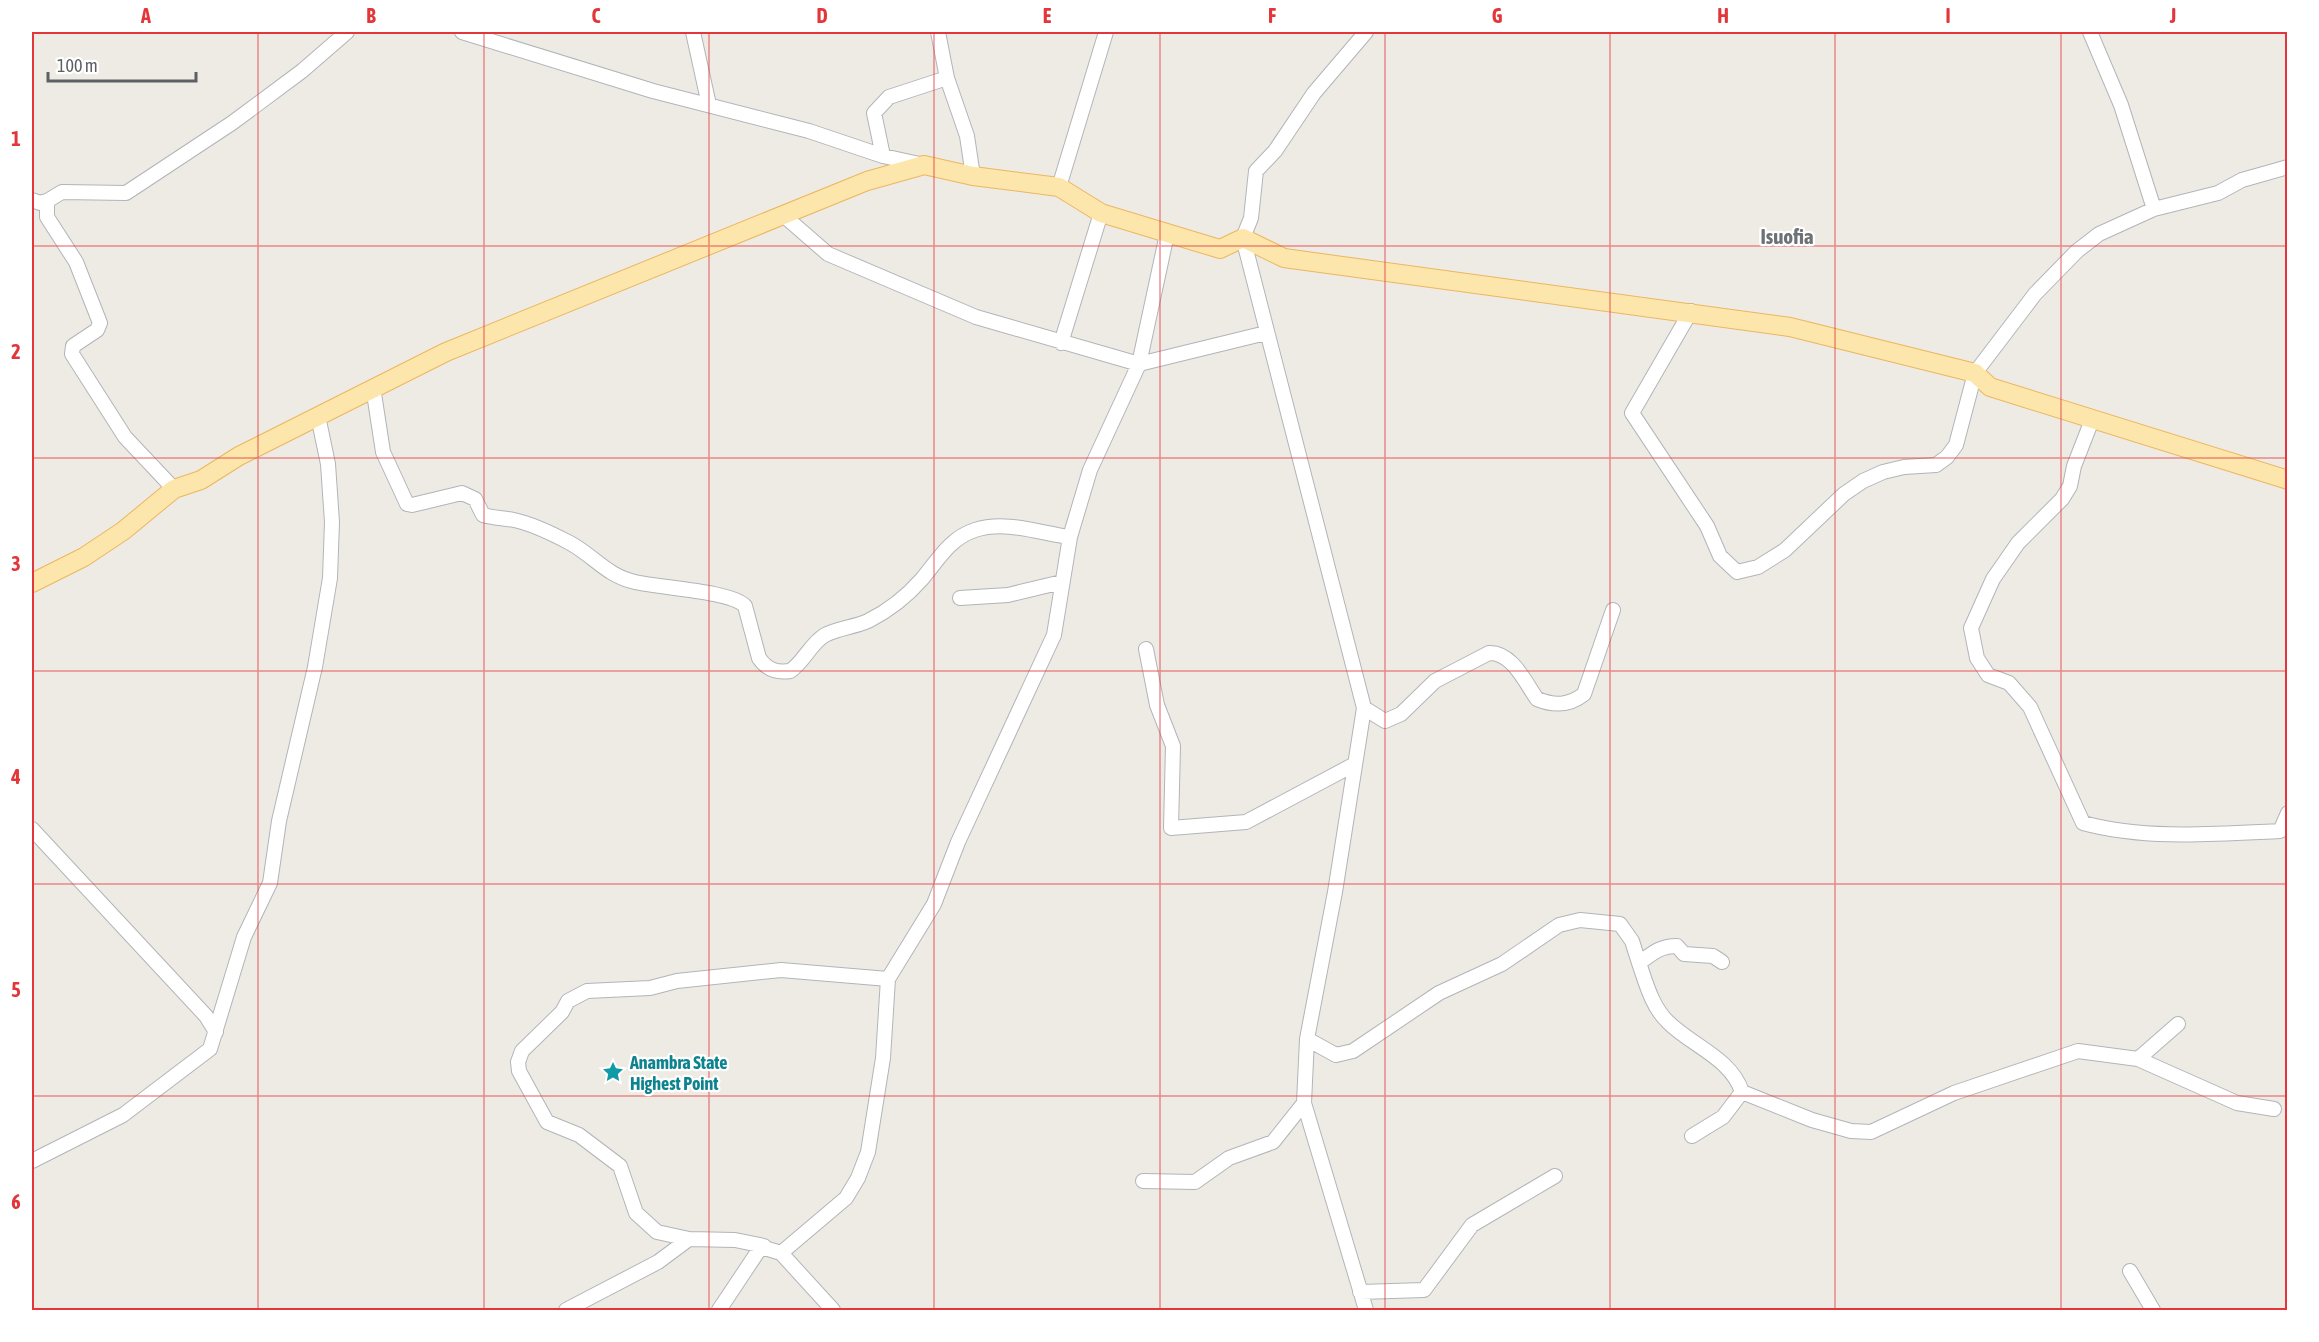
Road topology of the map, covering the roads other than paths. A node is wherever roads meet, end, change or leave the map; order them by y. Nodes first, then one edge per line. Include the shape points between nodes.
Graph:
1 (347, 32) edge
2 (462, 32) edge
3 (693, 32) edge
4 (938, 32) edge
5 (1106, 32) edge
6 (1366, 32) edge
7 (2090, 32) edge
8 (947, 78) junction
9 (709, 105) junction
10 (883, 156) junction
11 (924, 165) junction
12 (2288, 168) edge
13 (973, 176) junction
14 (1059, 187) junction
15 (32, 201) edge
16 (47, 201) junction
17 (2154, 209) junction
18 (1101, 213) junction
19 (782, 214) junction
20 (1167, 234) junction
21 (1243, 238) junction
22 (1691, 311) junction
23 (1266, 333) junction
24 (1061, 343) junction
25 (1139, 364) junction
26 (1976, 373) junction
27 (373, 387) junction
28 (318, 416) junction
29 (2092, 420) junction
30 (2288, 480) edge
31 (174, 489) junction
32 (1070, 537) junction
33 (1062, 582) junction
34 (32, 583) edge
35 (960, 598) dead end
36 (1613, 610) dead end
37 (1146, 649) dead end
38 (1364, 708) junction
39 (1353, 765) junction
40 (2288, 813) edge
41 (32, 829) edge
42 (1722, 962) dead end
43 (1638, 963) junction
44 (888, 979) junction
45 (2178, 1024) dead end
46 (216, 1032) junction
47 (1307, 1039) junction
48 (2138, 1059) junction
49 (1742, 1092) junction
50 (1304, 1103) junction
51 (2274, 1109) dead end
52 (1692, 1136) dead end
53 (32, 1161) edge
54 (1555, 1176) dead end
55 (1143, 1181) dead end
56 (688, 1239) junction
57 (761, 1247) junction
58 (781, 1254) junction
59 (2130, 1272) dead end
60 (1360, 1292) junction
61 (566, 1311) edge
62 (719, 1311) edge
63 (833, 1311) edge
64 (1366, 1311) edge
65 (2153, 1311) edge

1 - 16 street via 232,123 126,193 63,192
2 - 9 street
3 - 9 street
4 - 8 street
5 - 14 street
6 - 21 street via 1256,171 1251,218
7 - 17 street via 2121,105
8 - 10 street via 889,97 874,113
8 - 13 street via 967,136
9 - 10 street
10 - 11 street
11 - 13 main road
11 - 19 main road via 867,181
12 - 17 street via 2242,180 2218,193
13 - 14 main road
14 - 18 main road
15 - 16 street
16 - 31 street via 47,217 76,262 100,323 97,330 74,345 72,354 125,436
17 - 26 street via 2098,234 2077,251 2035,294
18 - 20 main road
18 - 24 street
19 - 24 street via 828,254 976,317
19 - 27 main road via 467,343
20 - 21 main road via 1220,249
20 - 25 street
21 - 22 main road via 1284,258
21 - 23 street
22 - 26 main road via 1836,336
22 - 26 street via 1632,413 1707,526 1720,556 1737,572 1758,567 1785,549 1863,481 1904,467 1936,465 1947,457 1956,445
23 - 25 street
23 - 38 street
24 - 25 street
25 - 32 street via 1090,470
26 - 29 main road via 1990,387
27 - 28 main road
27 - 32 street via 383,452 408,504 462,493 475,499 483,515 515,520 549,533 586,553 619,578 739,600 745,606 759,658 775,671 790,671 825,635 868,621 895,604 943,550 960,537 1000,526
28 - 31 main road via 201,480
28 - 46 street via 328,464 330,578 315,667 279,821 270,883 244,937
29 - 30 main road
29 - 40 street via 2066,493 2018,543 1974,616 1971,628 1977,658 1988,675 2009,683 2030,707 2084,823 2113,831 2280,831
31 - 34 main road via 84,557
32 - 33 street
33 - 35 street via 1008,595
33 - 44 street via 1054,635 957,842 934,904
36 - 38 street via 1584,694 1575,701 1560,704 1537,699 1509,659 1489,653 1435,681 1401,714 1385,721
37 - 39 street via 1157,705 1173,746 1171,828 1246,822
38 - 39 street
39 - 47 street via 1335,892
41 - 46 street via 206,1016
42 - 43 street via 1713,956 1684,954 1677,946 1667,946
43 - 47 street via 1632,941 1620,924 1581,920 1559,925 1502,964 1439,993 1353,1051 1336,1054
43 - 49 street via 1656,1007 1667,1022 1737,1077
44 - 56 street via 781,970 677,981 650,988 587,991 568,1001 562,1012 522,1051 519,1071 547,1122 579,1135 620,1166 636,1213 657,1232
44 - 58 street via 883,1058 868,1152 858,1178 846,1198
45 - 48 street
46 - 53 street via 210,1049 123,1115
47 - 50 street
48 - 49 street via 2078,1051 1954,1093 1871,1132 1851,1131 1812,1120
48 - 51 street via 2237,1103
49 - 52 street via 1723,1117
50 - 55 street via 1273,1142 1229,1158 1195,1182
50 - 60 street
54 - 60 street via 1472,1225 1424,1290
56 - 57 street via 735,1240 764,1246
56 - 61 street via 658,1262
57 - 58 street
57 - 62 street
58 - 63 street
59 - 65 street
60 - 64 street

